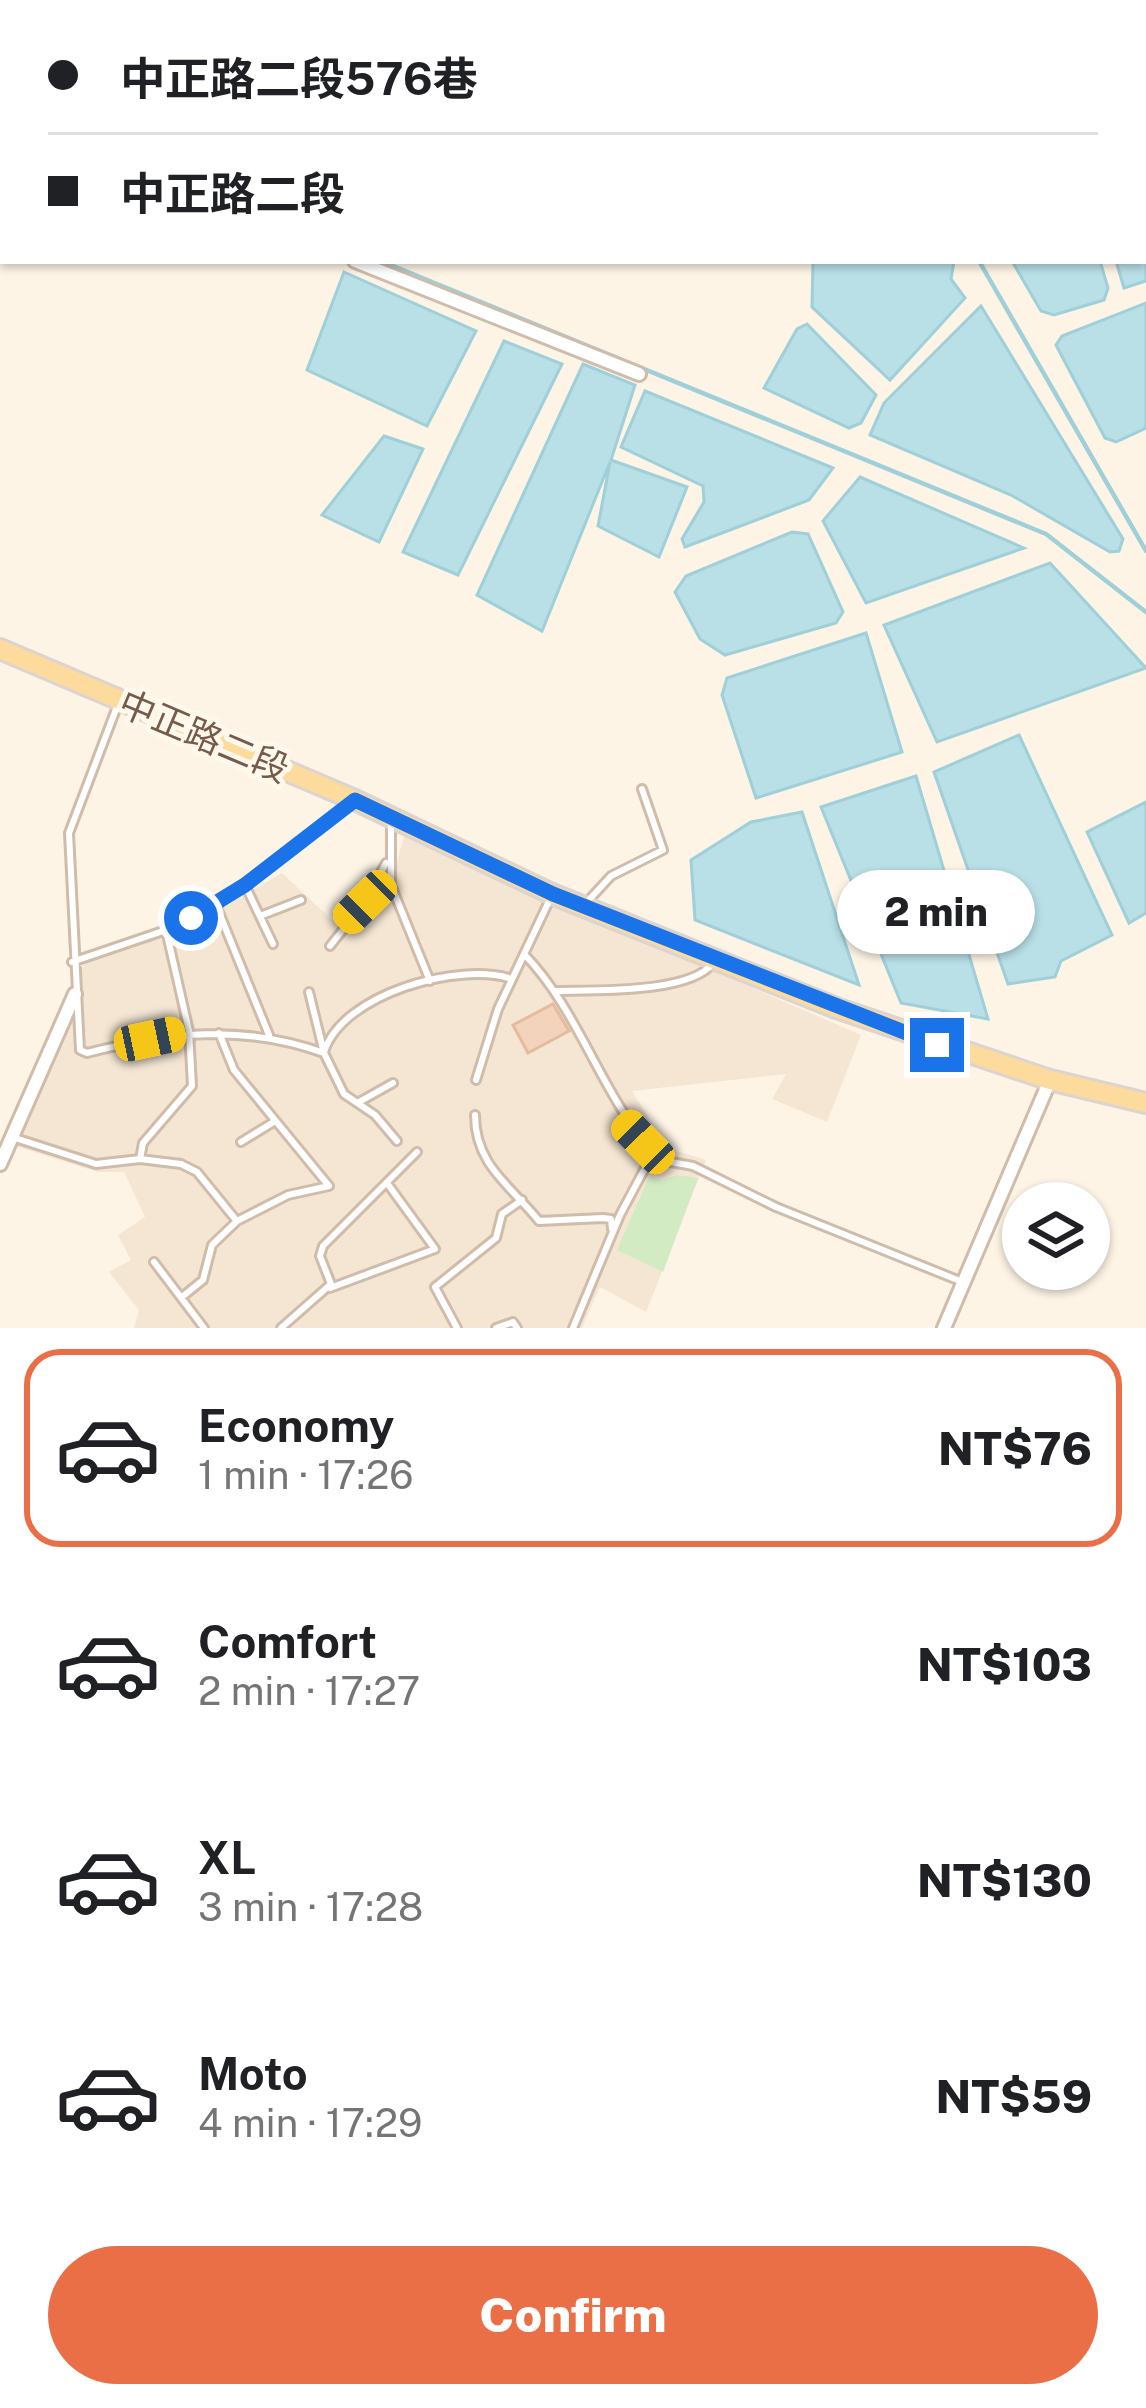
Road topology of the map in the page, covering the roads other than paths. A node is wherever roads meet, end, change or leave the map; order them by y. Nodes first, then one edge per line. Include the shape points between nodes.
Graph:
1 (364, 264) edge
2 (639, 374) dead end
3 (0, 649) edge
4 (120, 700) junction
5 (642, 789) dead end
6 (355, 800) junction
7 (392, 817) junction
8 (388, 860) junction
9 (245, 885) junction
10 (553, 894) junction
11 (301, 900) dead end
12 (216, 905) junction
13 (585, 905) junction
14 (260, 916) junction
15 (166, 930) junction
16 (273, 944) dead end
17 (330, 946) dead end
18 (524, 954) junction
19 (717, 957) junction
20 (72, 962) junction
21 (512, 979) junction
22 (430, 981) junction
23 (309, 992) dead end
24 (555, 992) junction
25 (74, 994) junction
26 (189, 1031) junction
27 (219, 1033) junction
28 (270, 1037) junction
29 (324, 1053) junction
30 (476, 1080) dead end
31 (1050, 1080) junction
32 (393, 1083) dead end
33 (358, 1103) junction
34 (1146, 1103) edge
35 (476, 1115) dead end
36 (272, 1123) junction
37 (12, 1137) junction
38 (397, 1141) dead end
39 (241, 1142) dead end
40 (417, 1152) dead end
41 (140, 1160) junction
42 (660, 1160) junction
43 (0, 1164) edge
44 (387, 1183) junction
45 (522, 1200) junction
46 (237, 1221) junction
47 (613, 1234) junction
48 (154, 1262) dead end
49 (964, 1282) junction
50 (328, 1288) junction
51 (182, 1298) junction
52 (204, 1328) edge
53 (281, 1328) edge
54 (457, 1328) edge
55 (496, 1328) edge
56 (517, 1328) edge
57 (572, 1328) edge
58 (944, 1328) edge

1 - 2 street
3 - 4 main road, 中正路二段
4 - 6 main road, 中正路二段
4 - 20 lane via 69,833
5 - 13 lane via 663,850 611,876
6 - 7 main road, 中正路二段
6 - 9 lane
7 - 8 lane
7 - 10 main road, 中正路二段
8 - 17 lane
8 - 22 lane
9 - 12 lane
9 - 14 lane
10 - 13 main road, 中正路二段
10 - 18 lane
11 - 14 lane
12 - 15 lane
12 - 28 lane
13 - 19 main road, 中正路二段
14 - 16 lane
15 - 20 lane
15 - 26 lane
18 - 21 lane
18 - 24 lane
19 - 24 lane via 706,972 663,985
19 - 31 main road, 中正路二段 via 836,1008
20 - 25 lane
21 - 22 lane via 482,970
21 - 30 lane
22 - 29 lane via 354,1008
23 - 29 lane
24 - 42 lane via 625,1123
25 - 26 lane via 78,1043 87,1053
25 - 37 street
26 - 27 lane
26 - 41 lane via 190,1093 148,1136
27 - 28 lane
27 - 36 lane
28 - 29 lane
29 - 33 lane via 344,1094
31 - 34 main road, 中正路二段
31 - 49 street
32 - 33 lane
33 - 38 lane
35 - 45 lane via 487,1166
36 - 39 lane
36 - 46 lane via 329,1186 288,1195
37 - 41 lane via 96,1164
37 - 43 street
40 - 44 lane
41 - 46 lane via 190,1167
42 - 47 lane via 645,1168
42 - 49 lane via 694,1166
44 - 50 lane via 320,1251
44 - 50 lane via 434,1249
45 - 47 lane via 543,1224 611,1219
45 - 54 lane via 502,1214 496,1238 435,1287
46 - 51 lane via 212,1245 202,1280
47 - 57 lane
48 - 51 lane
49 - 58 street
50 - 53 lane
51 - 52 lane
55 - 56 lane

